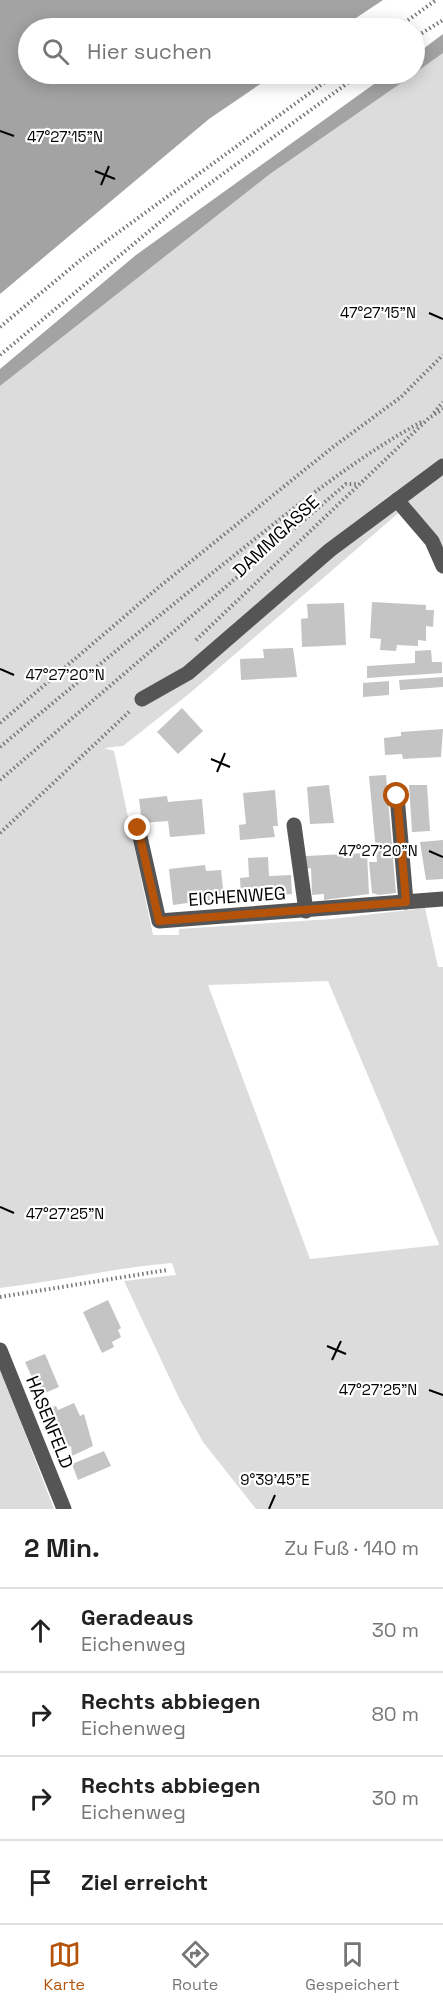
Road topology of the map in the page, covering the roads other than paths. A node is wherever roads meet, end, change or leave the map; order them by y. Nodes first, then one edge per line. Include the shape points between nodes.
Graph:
1 (443, 465) edge
2 (397, 500) junction
3 (443, 566) edge
4 (142, 699) road end
5 (397, 796) dead end
6 (294, 825) dead end
7 (138, 828) dead end
8 (443, 899) edge
9 (406, 902) junction
10 (306, 911) junction
11 (0, 1350) edge
12 (64, 1509) edge

1 - 2 street
2 - 3 street via 432,541
2 - 4 street via 330,550 188,673
5 - 9 street
6 - 10 street, EICHENWEG
7 - 10 street, EICHENWEG via 159,921
8 - 9 street, EICHENWEG
9 - 10 street, EICHENWEG
11 - 12 street, HASENFELD

